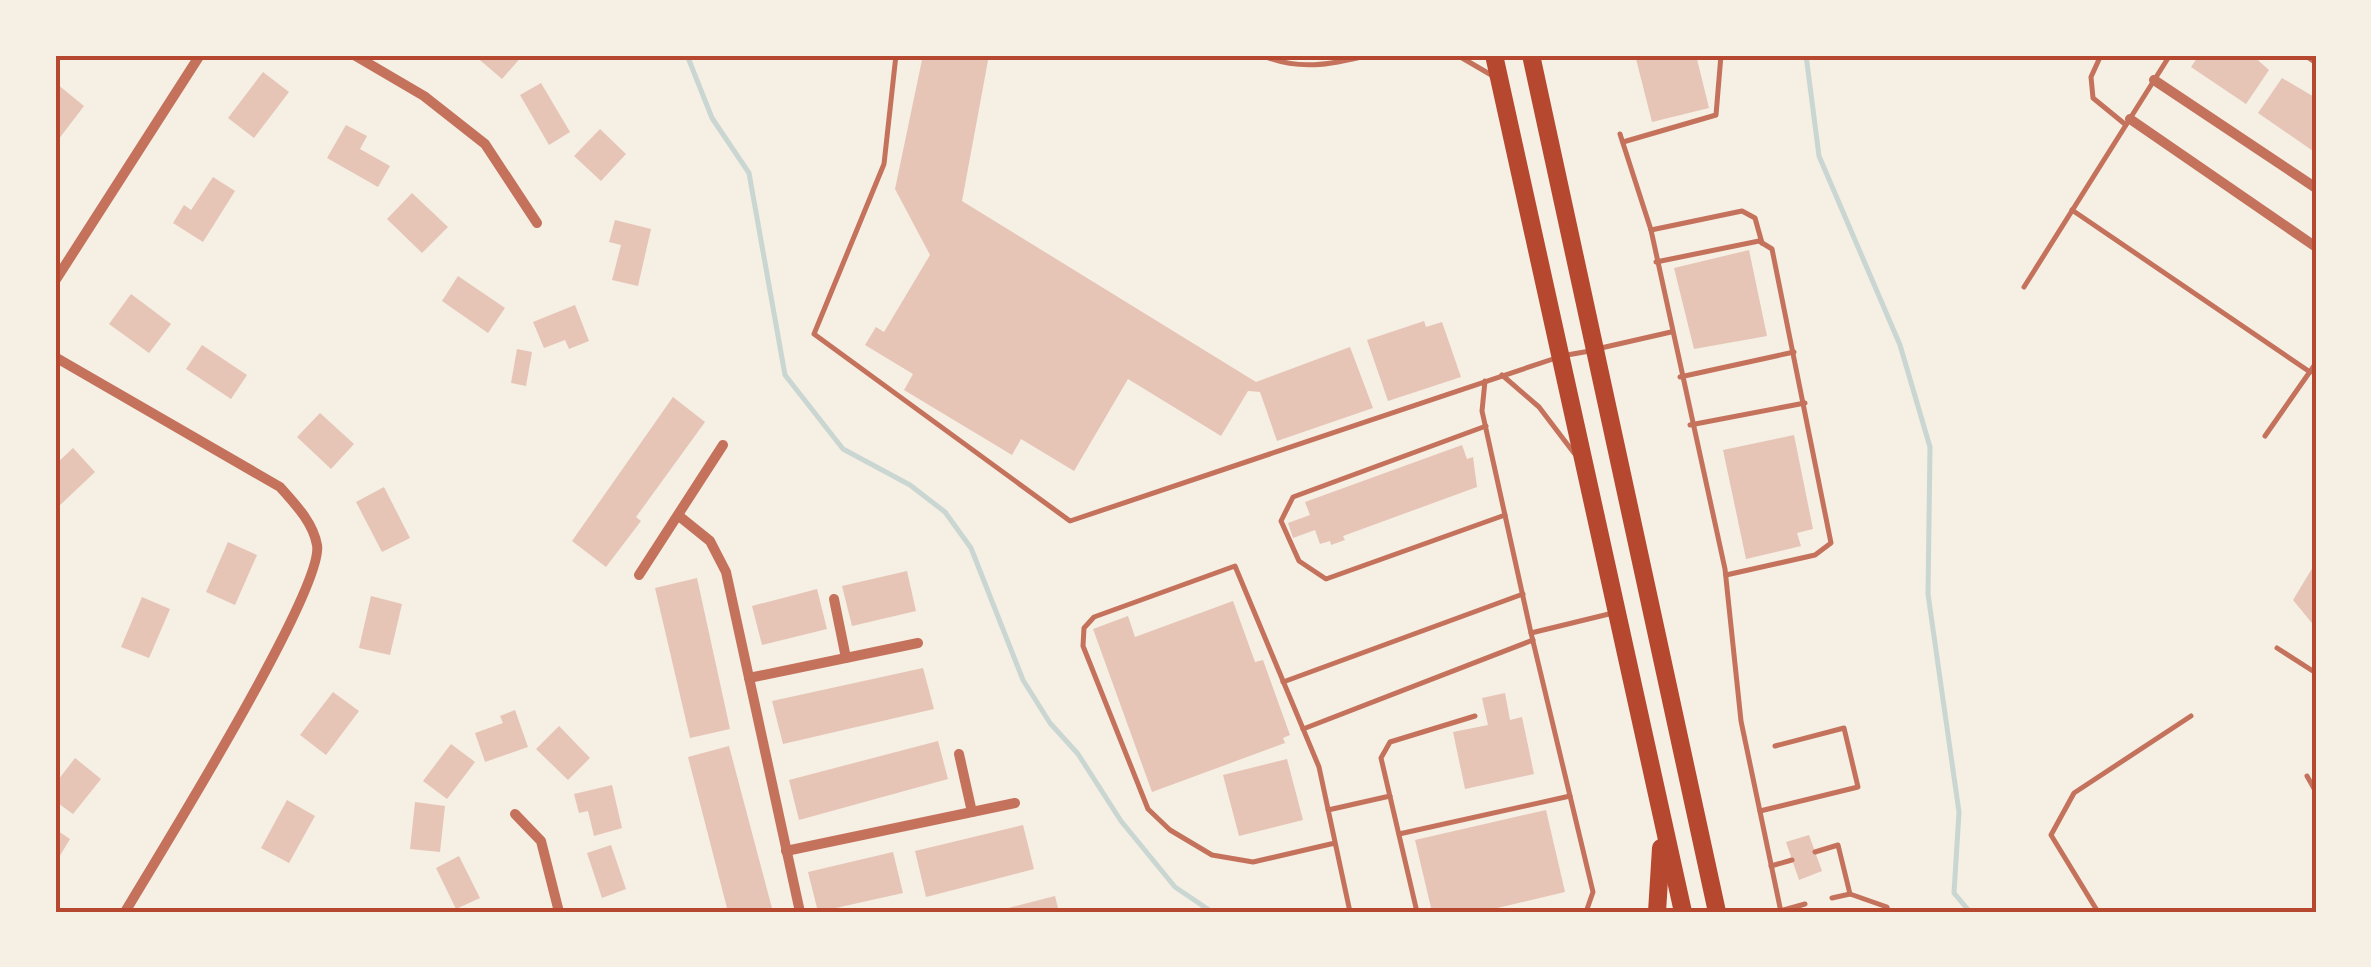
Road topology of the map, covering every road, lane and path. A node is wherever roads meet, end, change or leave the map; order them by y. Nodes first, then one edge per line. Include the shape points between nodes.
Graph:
1 (200, 55) edge
2 (354, 55) edge
3 (896, 55) edge
4 (1261, 55) edge
5 (1368, 55) edge
6 (1457, 55) edge
7 (1494, 55) edge
8 (1530, 55) edge
9 (1721, 55) edge
10 (2102, 55) edge
11 (2170, 55) edge
12 (2308, 55) edge
13 (2316, 60) edge
14 (1500, 80) junction
15 (2154, 80) junction
16 (2128, 122) junction
17 (2316, 188) edge
18 (2072, 210) junction
19 (536, 223) dead end
20 (1651, 230) junction
21 (1762, 243) junction
22 (2316, 247) edge
23 (1656, 262) junction
24 (55, 281) edge
25 (2024, 287) dead end
26 (1671, 332) junction
27 (1592, 350) junction
28 (1794, 352) junction
29 (1560, 356) junction
30 (55, 357) edge
31 (2316, 363) edge
32 (2310, 372) junction
33 (1502, 376) junction
34 (1680, 377) junction
35 (1485, 381) junction
36 (1805, 404) junction
37 (1690, 425) junction
38 (1486, 426) junction
39 (2265, 436) dead end
40 (722, 446) dead end
41 (1584, 468) junction
42 (1506, 515) junction
43 (679, 516) junction
44 (639, 575) dead end
45 (1726, 575) junction
46 (1522, 594) junction
47 (834, 599) dead end
48 (1616, 612) junction
49 (1532, 636) junction
50 (918, 643) dead end
51 (2277, 648) dead end
52 (846, 658) junction
53 (2316, 673) edge
54 (748, 678) junction
55 (1283, 682) junction
56 (1475, 716) dead end
57 (2191, 716) dead end
58 (1303, 729) junction
59 (1776, 746) dead end
60 (959, 754) dead end
61 (2307, 776) dead end
62 (2316, 792) edge
63 (1390, 796) junction
64 (1570, 796) junction
65 (1015, 803) dead end
66 (1328, 810) junction
67 (1760, 810) junction
68 (972, 812) junction
69 (515, 814) dead end
70 (1662, 818) junction
71 (1399, 834) junction
72 (1335, 843) junction
73 (786, 851) junction
74 (1815, 852) dead end
75 (1792, 860) dead end
76 (1771, 866) junction
77 (1850, 894) junction
78 (1832, 898) dead end
79 (1805, 904) dead end
80 (1780, 911) edge
81 (125, 912) edge
82 (560, 912) edge
83 (800, 912) edge
84 (1350, 912) edge
85 (1417, 912) edge
86 (1586, 912) edge
87 (1656, 912) edge
88 (1683, 912) edge
89 (1717, 912) edge
90 (1888, 912) edge
91 (2098, 912) edge

1 - 24 street
2 - 19 street via 424,96 486,144
3 - 35 lane via 884,164 814,334 1070,521
4 - 5 lane via 1287,66
6 - 14 lane
7 - 14 main road
8 - 27 main road
9 - 20 lane via 1716,115 1621,138
10 - 16 lane via 2092,77 2093,98
11 - 15 lane
12 - 13 street
14 - 29 main road
15 - 16 lane
15 - 17 street
16 - 18 lane
16 - 22 street
18 - 25 lane
18 - 32 lane
20 - 21 lane via 1742,211 1755,218
20 - 23 lane
21 - 23 lane
21 - 28 lane via 1772,249
23 - 26 lane
26 - 27 lane
26 - 34 lane
27 - 29 lane
27 - 89 main road
28 - 34 lane
28 - 36 lane
29 - 33 lane
29 - 41 main road
30 - 81 street via 280,487 304,513 318,546 313,576 259,682
31 - 32 lane
32 - 39 lane
33 - 35 lane
33 - 41 lane via 1539,407
34 - 37 lane
35 - 38 lane
36 - 37 lane
36 - 45 lane via 1831,543 1815,555
37 - 45 lane
38 - 42 lane
38 - 42 lane via 1292,497 1281,520 1299,560 1326,579
40 - 43 street
41 - 48 main road
42 - 46 lane
43 - 44 street
43 - 54 street via 710,540 726,572
45 - 67 lane via 1741,721
46 - 49 lane
46 - 55 lane
47 - 52 street
48 - 49 lane
48 - 70 main road
49 - 58 lane
49 - 64 lane
50 - 52 street
51 - 53 lane
52 - 54 street
54 - 73 street
55 - 58 lane
55 - 72 lane via 1235,566 1094,617 1084,628 1083,646 1148,808 1170,830 1212,854 1253,862
56 - 63 lane via 1390,742 1381,758
57 - 91 lane via 2074,793 2051,835
58 - 66 lane
59 - 67 lane via 1844,728 1858,787
60 - 68 street
61 - 62 lane
63 - 66 lane
63 - 71 lane
64 - 71 lane
64 - 86 lane via 1593,892
65 - 68 street
66 - 72 lane
67 - 76 lane
68 - 73 street
69 - 82 street via 540,841
70 - 87 main road
70 - 88 main road
71 - 85 lane
72 - 84 lane
73 - 83 street
74 - 77 lane via 1838,845
75 - 76 lane
76 - 80 lane
77 - 78 lane
77 - 90 lane
79 - 80 lane

